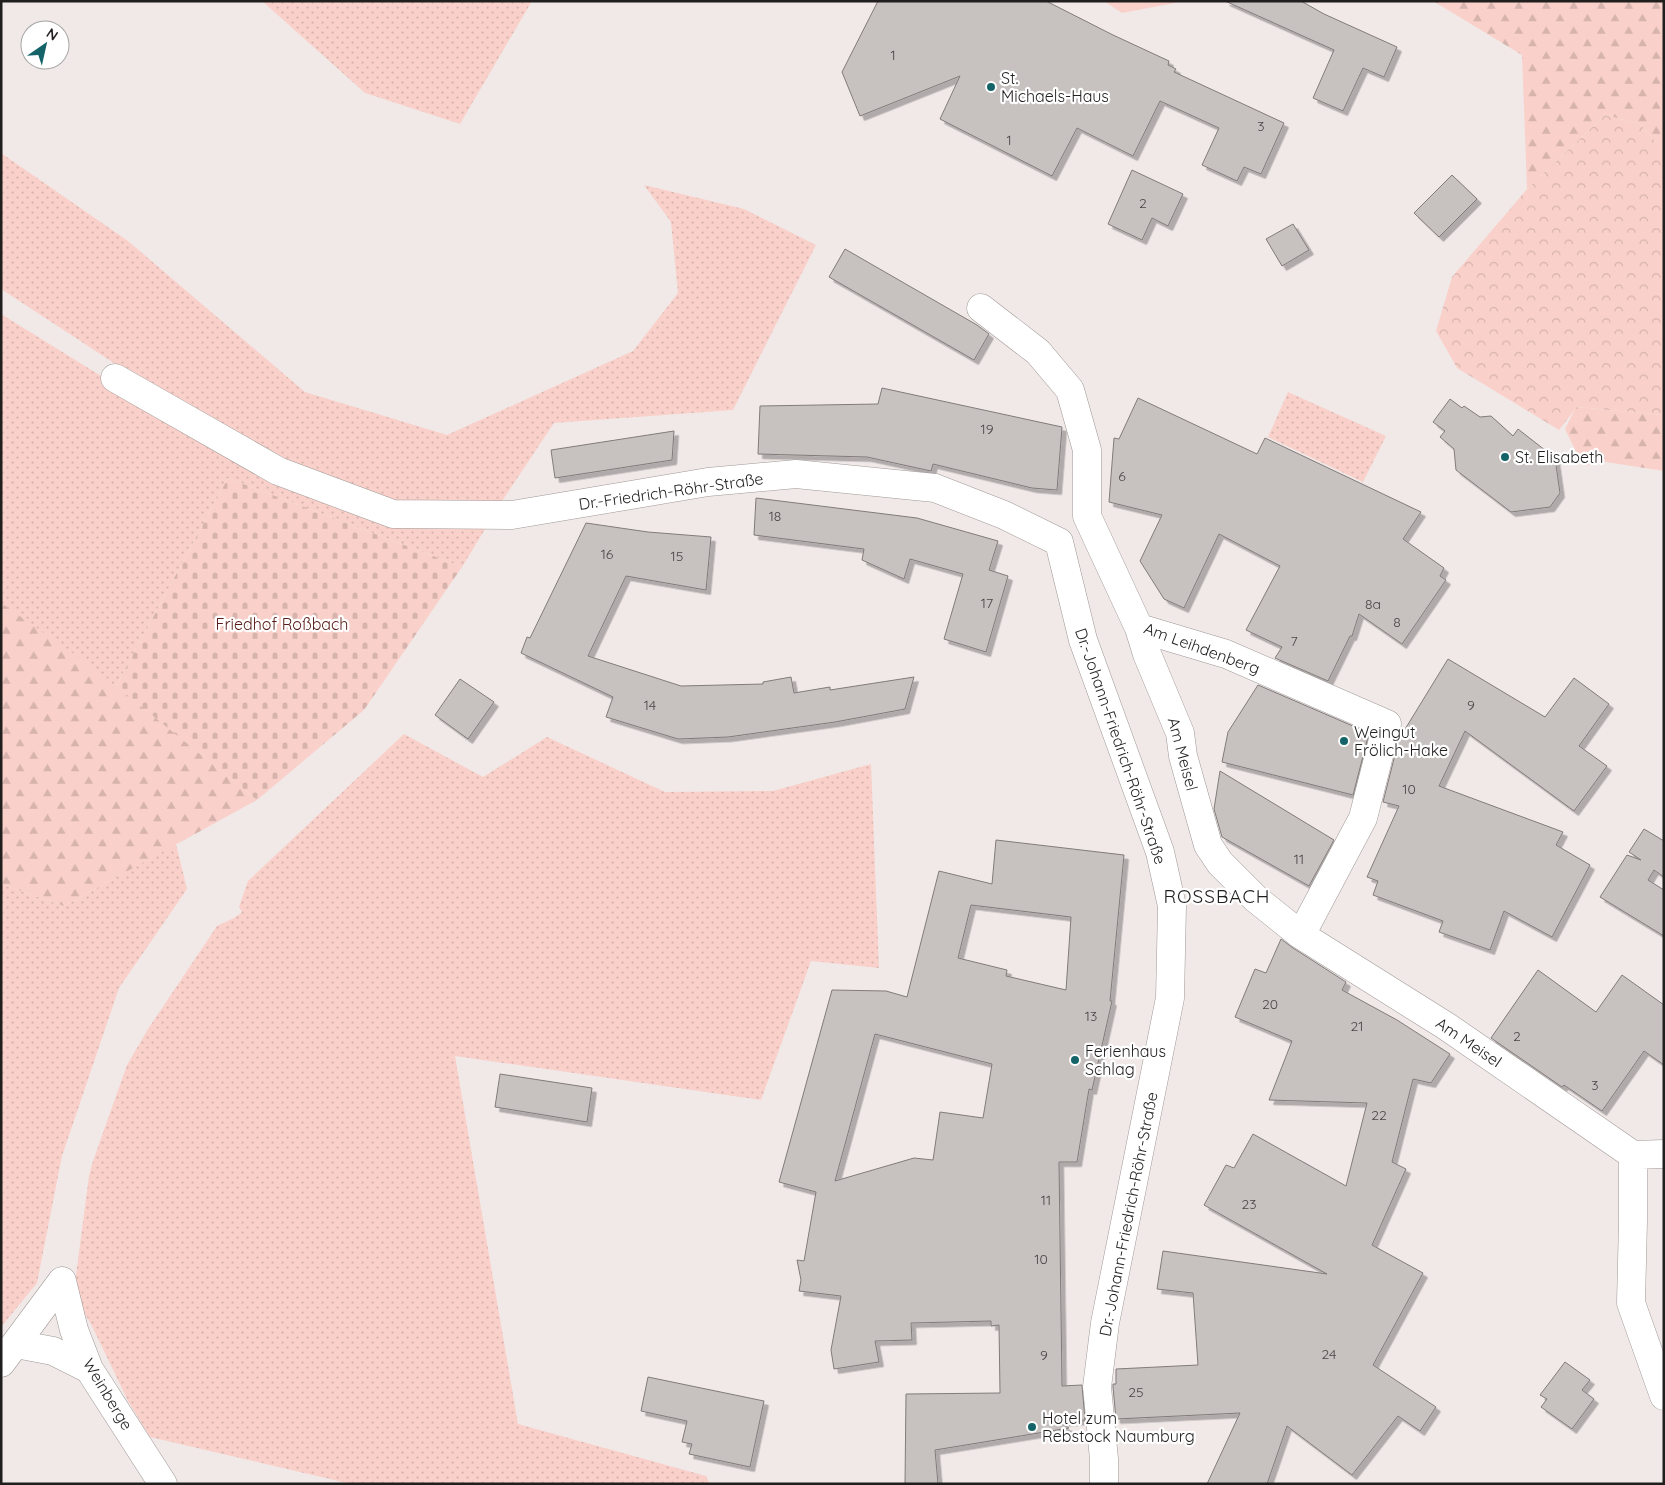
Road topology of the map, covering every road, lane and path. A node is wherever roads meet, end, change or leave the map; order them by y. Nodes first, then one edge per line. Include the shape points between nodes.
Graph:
1 (981, 308) dead end
2 (115, 378) dead end
3 (1086, 516) junction
4 (1059, 542) junction
5 (1139, 628) junction
6 (1301, 935) junction
7 (1664, 1154) edge
8 (1633, 1155) junction
9 (8, 1353) edge
10 (89, 1369) junction
11 (1664, 1396) edge
12 (163, 1484) edge
13 (1104, 1484) edge

1 - 3 street, Am Leihdenberg via 1038,352 1070,390 1087,450
2 - 4 street, Dr.-Friedrich-Röhr-Straße via 278,471 393,514 512,515 708,482 796,474 935,488 1004,515
3 - 4 street
3 - 5 street, Am Leihdenberg
4 - 13 street, Dr.-Johann-Friedrich-Röhr-Straße via 1083,640 1160,852 1172,906 1170,998 1105,1323 1097,1388
5 - 6 street, Am Meisel via 1180,733 1183,756 1208,845 1220,863 1256,899
5 - 6 street, Am Leihdenberg via 1226,654 1386,724 1363,818
6 - 8 street, Am Meisel via 1446,1026
7 - 8 street
8 - 11 street via 1631,1302
9 - 10 street via 53,1352
9 - 10 street, Weinberge via 62,1281 74,1330
10 - 12 street, Weinberge

